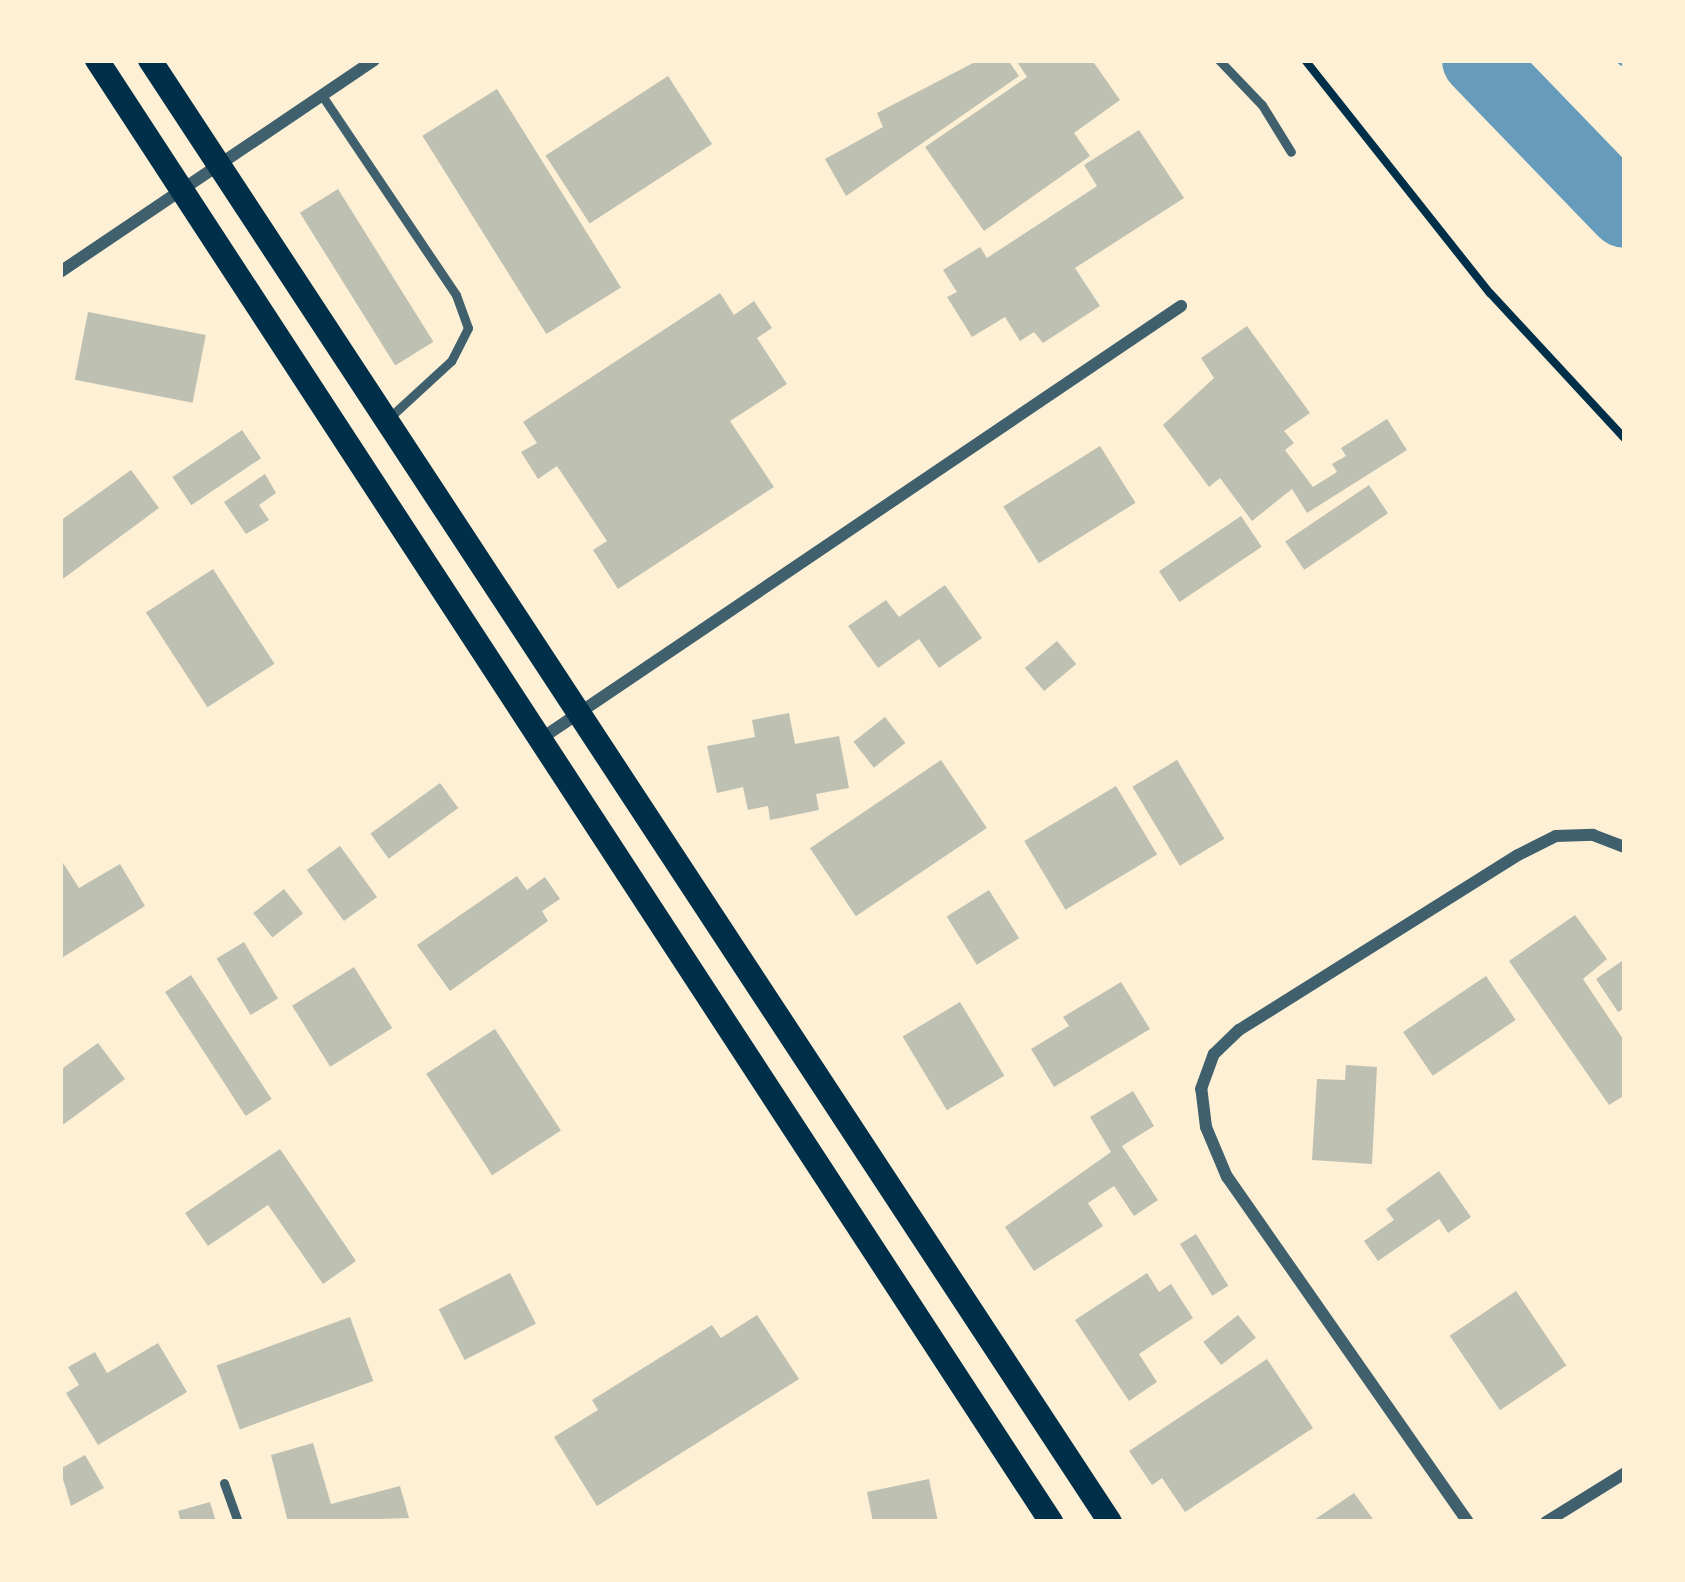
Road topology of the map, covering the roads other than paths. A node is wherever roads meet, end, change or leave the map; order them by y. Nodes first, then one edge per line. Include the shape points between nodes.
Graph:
1 (97, 60) edge
2 (150, 60) edge
3 (374, 60) edge
4 (1219, 60) edge
5 (322, 94) junction
6 (1291, 152) dead end
7 (217, 161) junction
8 (180, 186) junction
9 (60, 272) edge
10 (1180, 306) dead end
11 (385, 422) junction
12 (575, 716) junction
13 (538, 741) junction
14 (1625, 847) edge
15 (1625, 1473) edge
16 (224, 1483) dead end
17 (238, 1522) edge
18 (1051, 1522) edge
19 (1110, 1522) edge
20 (1468, 1522) edge
21 (1546, 1522) edge

1 - 8 main road
2 - 7 main road
3 - 5 street
4 - 6 lane via 1262,105
5 - 7 street
5 - 11 lane via 456,295 468,328 451,362
7 - 8 street
7 - 11 main road
8 - 9 street
8 - 13 main road
10 - 12 street
11 - 12 main road
12 - 13 street
12 - 19 main road
13 - 18 main road
14 - 20 street via 1592,835 1556,836 1518,855 1239,1030 1214,1054 1201,1089 1205,1127 1227,1177
15 - 21 street
16 - 17 lane

